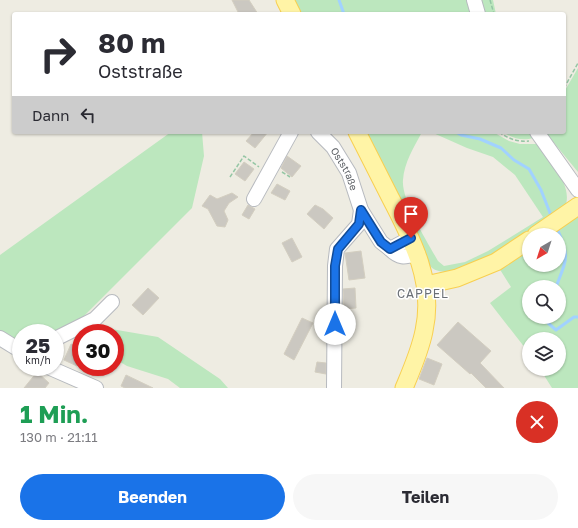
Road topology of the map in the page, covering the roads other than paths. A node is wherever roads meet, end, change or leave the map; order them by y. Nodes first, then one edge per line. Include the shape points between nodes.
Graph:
1 (285, 0) edge
2 (474, 0) edge
3 (291, 12) edge
4 (477, 12) edge
5 (290, 134) edge
6 (320, 134) edge
7 (357, 134) edge
8 (539, 135) edge
9 (578, 190) edge
10 (254, 199) dead end
11 (361, 210) junction
12 (571, 210) edge
13 (546, 228) edge
14 (411, 238) junction
15 (522, 245) edge
16 (390, 249) junction
17 (418, 254) junction
18 (426, 286) junction
19 (112, 302) dead end
20 (64, 334) edge
21 (0, 338) edge
22 (12, 345) edge
23 (64, 374) edge
24 (96, 388) edge
25 (334, 388) edge
26 (404, 388) edge

1 - 3 main road
2 - 4 street
5 - 10 street
6 - 11 street, Oststraße via 333,147 349,173
7 - 14 main road
8 - 9 street
11 - 16 street, Oststraße via 381,242
11 - 25 street via 359,224 338,249 335,266
12 - 13 main road
14 - 16 street
14 - 17 main road
15 - 18 main road via 496,262 457,278
16 - 17 street, Oststraße via 402,258
17 - 18 main road
18 - 26 main road via 425,330
19 - 20 street via 95,319
21 - 22 street
23 - 24 street

